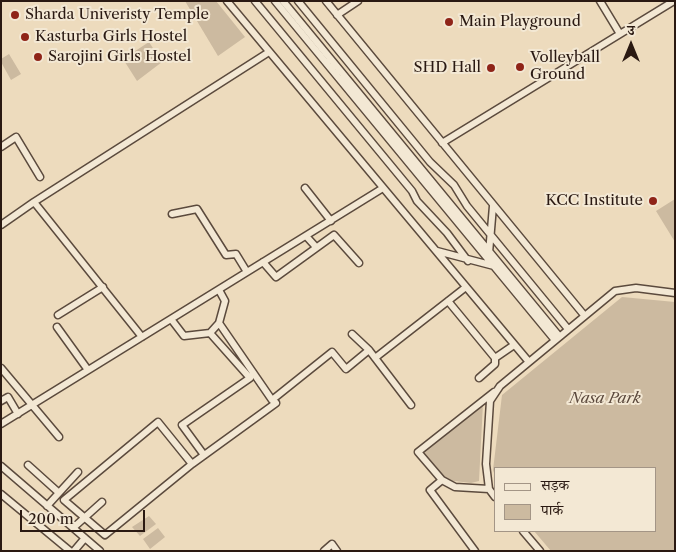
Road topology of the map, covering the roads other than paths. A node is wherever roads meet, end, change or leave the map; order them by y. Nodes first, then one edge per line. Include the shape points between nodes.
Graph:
1 (227, 1) edge
2 (255, 1) edge
3 (275, 1) edge
4 (283, 1) edge
5 (298, 1) edge
6 (326, 1) edge
7 (358, 1) edge
8 (600, 1) edge
9 (672, 2) edge
10 (337, 14) junction
11 (620, 34) junction
12 (269, 52) junction
13 (442, 143) junction
14 (1, 147) edge
15 (40, 177) dead end
16 (305, 188) dead end
17 (384, 188) junction
18 (34, 202) junction
19 (493, 206) junction
20 (172, 214) dead end
21 (331, 221) junction
22 (1, 225) edge
23 (491, 235) junction
24 (306, 236) junction
25 (316, 247) junction
26 (436, 251) junction
27 (490, 253) junction
28 (468, 260) junction
29 (263, 262) junction
30 (359, 263) dead end
31 (494, 266) junction
32 (247, 272) junction
33 (102, 287) junction
34 (466, 287) junction
35 (218, 290) junction
36 (675, 293) edge
37 (448, 301) junction
38 (58, 315) dead end
39 (584, 315) junction
40 (171, 319) junction
41 (219, 323) junction
42 (57, 327) dead end
43 (568, 329) junction
44 (210, 333) junction
45 (352, 334) dead end
46 (142, 337) junction
47 (557, 338) junction
48 (514, 344) junction
49 (369, 350) junction
50 (375, 358) junction
51 (495, 358) junction
52 (529, 362) junction
53 (1, 368) edge
54 (88, 370) junction
55 (479, 378) dead end
56 (500, 386) junction
57 (1, 401) edge
58 (276, 403) dead end
59 (33, 404) junction
60 (411, 405) dead end
61 (18, 414) junction
62 (1, 424) edge
63 (59, 437) dead end
64 (204, 455) junction
65 (192, 464) junction
66 (28, 465) dead end
67 (1, 466) edge
68 (78, 472) dead end
69 (442, 480) junction
70 (489, 489) junction
71 (58, 492) junction
72 (1, 494) edge
73 (493, 494) edge
74 (102, 502) dead end
75 (47, 506) junction
76 (84, 518) junction
77 (73, 528) junction
78 (524, 532) edge
79 (85, 538) junction
80 (70, 551) edge
81 (74, 551) edge
82 (100, 551) edge
83 (324, 551) edge
84 (337, 551) edge
85 (475, 551) edge
86 (540, 551) edge

1 - 12 street
2 - 28 street
3 - 31 street
4 - 27 street
5 - 23 street via 430,162 454,185
6 - 10 street
7 - 10 street
8 - 11 street
9 - 11 street
10 - 13 street
11 - 13 street
12 - 17 street
12 - 18 street
13 - 19 street
14 - 15 street via 16,137
16 - 21 street
17 - 21 street
17 - 26 street
18 - 22 street
18 - 33 street
19 - 23 street
19 - 39 street
20 - 32 street via 197,209 226,255 236,254
21 - 24 street
23 - 27 street
23 - 43 street
24 - 25 street
24 - 29 street
25 - 29 street via 276,277
25 - 30 street via 334,235
26 - 28 street
26 - 34 street
27 - 47 street
28 - 31 street
29 - 32 street
31 - 47 street
32 - 35 street
33 - 38 street
33 - 46 street
34 - 37 street
34 - 48 street
35 - 40 street
35 - 41 street via 225,301
36 - 39 street via 623,288
37 - 50 street
37 - 51 street
39 - 43 street
40 - 44 street via 184,336
40 - 46 street
41 - 44 street
41 - 49 street via 272,400 332,352 346,369
42 - 54 street
43 - 47 street
44 - 64 street via 250,378 182,425
45 - 49 street
46 - 54 street
47 - 52 street
48 - 51 street
48 - 52 street
49 - 50 street
50 - 60 street
51 - 55 street via 495,364
52 - 56 street
53 - 59 street
54 - 59 street
56 - 69 street via 418,452
56 - 70 street via 490,407 486,464
57 - 61 street via 8,398
58 - 64 street
59 - 61 street
59 - 63 street
61 - 62 street
64 - 65 street
65 - 76 street via 104,535
65 - 76 street via 158,422 64,500
66 - 71 street
67 - 75 street
68 - 71 street
69 - 70 street via 455,487
69 - 85 street via 430,490
70 - 73 street
71 - 75 street
72 - 80 street
74 - 76 street
75 - 77 street
76 - 77 street
77 - 79 street
78 - 86 street
79 - 81 street
79 - 82 street
83 - 84 street via 332,544

